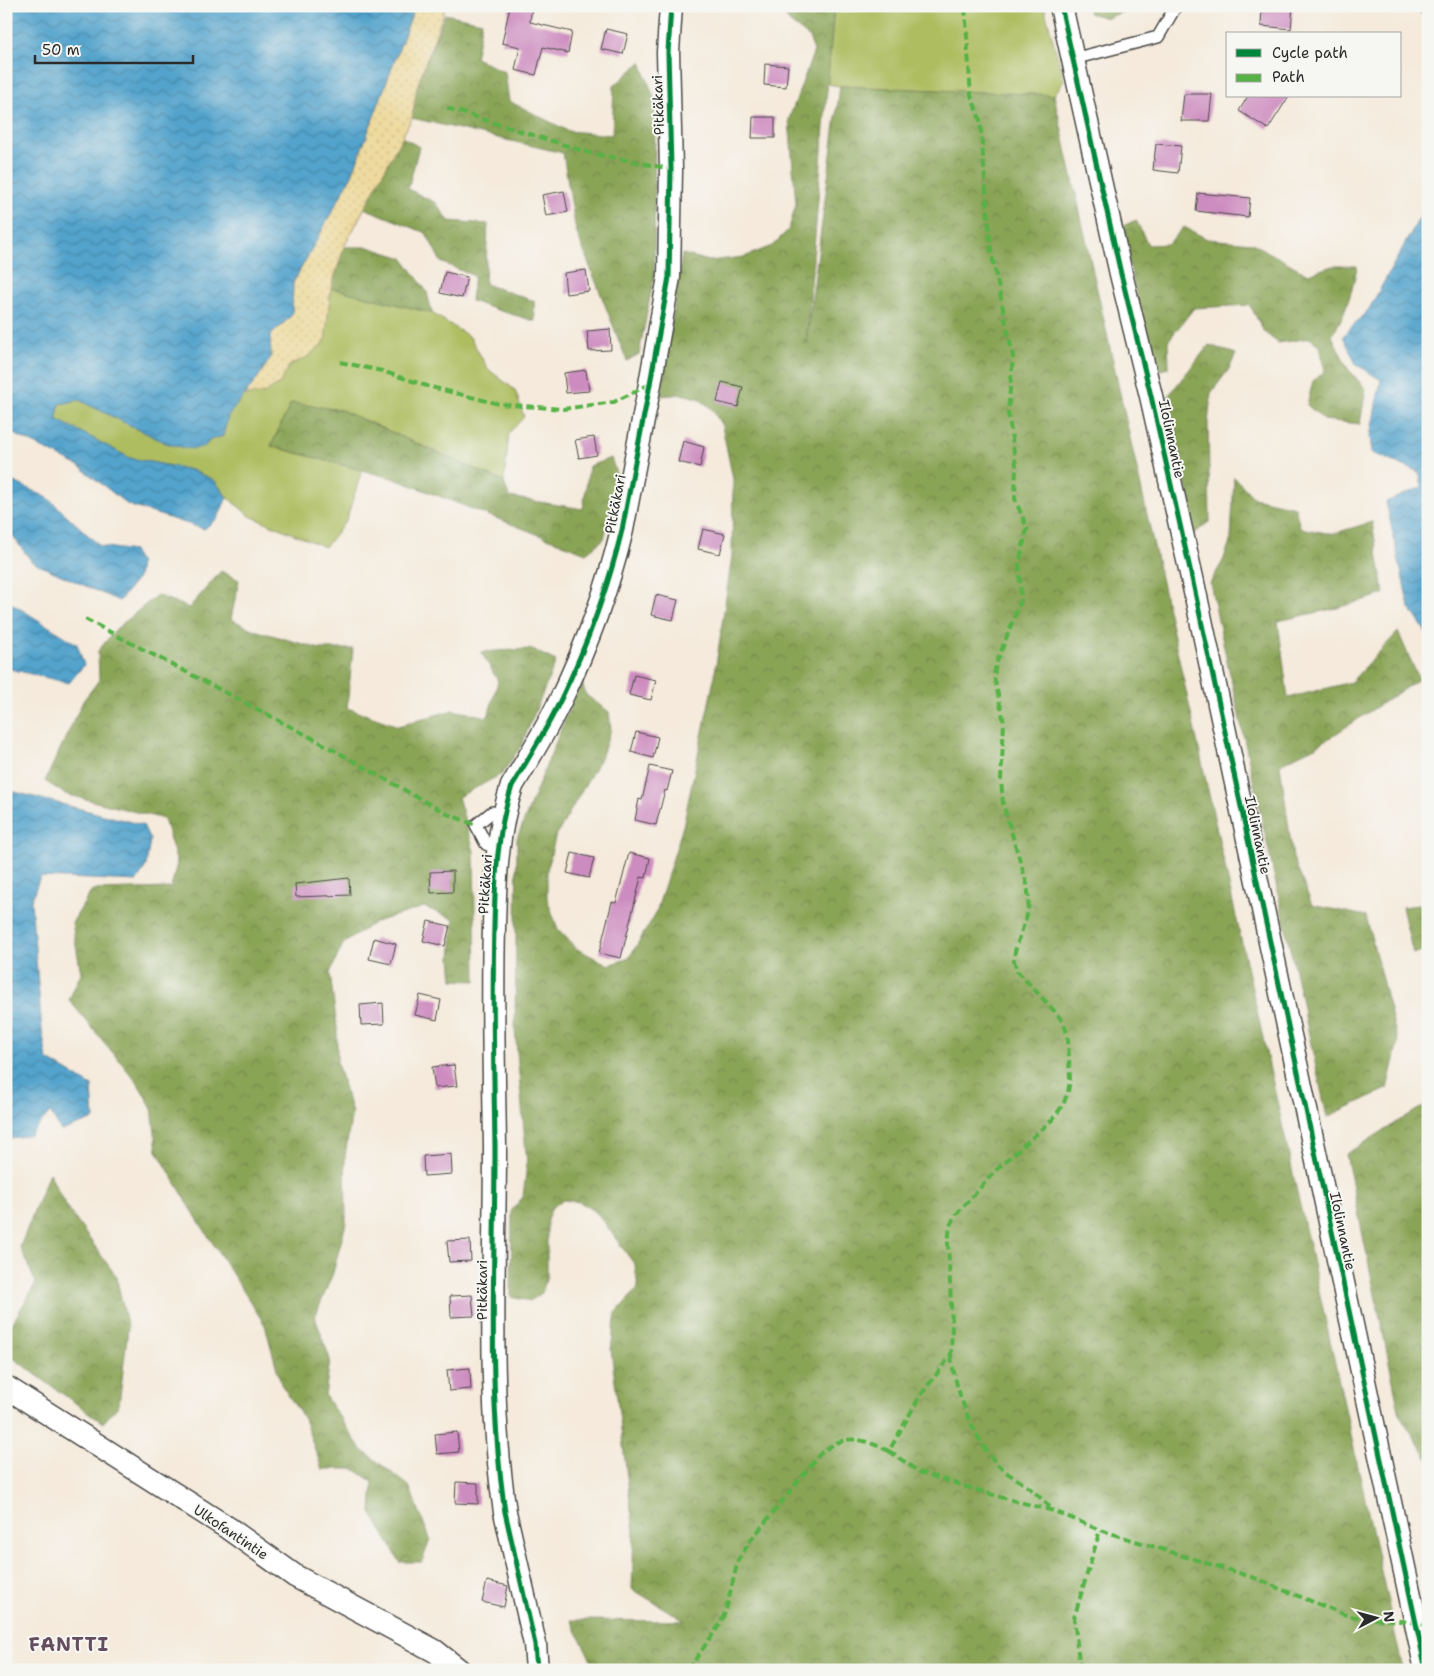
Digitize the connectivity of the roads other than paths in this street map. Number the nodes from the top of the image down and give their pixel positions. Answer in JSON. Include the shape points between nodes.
{"nodes":[{"id":1,"x":671,"y":6,"type":"edge"},
{"id":2,"x":1062,"y":6,"type":"edge"},
{"id":3,"x":1176,"y":6,"type":"edge"},
{"id":4,"x":1424,"y":6,"type":"edge"},
{"id":5,"x":1428,"y":11,"type":"edge"},
{"id":6,"x":1073,"y":59,"type":"junction"},
{"id":7,"x":6,"y":1386,"type":"edge"},
{"id":8,"x":459,"y":1670,"type":"edge"},
{"id":9,"x":537,"y":1670,"type":"edge"},
{"id":10,"x":1426,"y":1670,"type":"edge"}],
"edges":[{"from":1,"to":9,"type":"street","name":"Pitkäkari","via":[[668,52],[669,276],[622,530],[590,631],[561,700],[512,786],[499,849],[492,972],[494,1368],[502,1491],[535,1644]]},
{"from":2,"to":6,"type":"street","name":"Ilolinnantie"},
{"from":3,"to":6,"type":"lane","via":[[1158,37]]},
{"from":4,"to":5,"type":"lane"},
{"from":6,"to":10,"type":"street","name":"Ilolinnantie","via":[[1192,578]]},
{"from":7,"to":8,"type":"street","name":"Ulkofantintie","via":[[228,1528],[295,1576],[435,1651]]}]}
